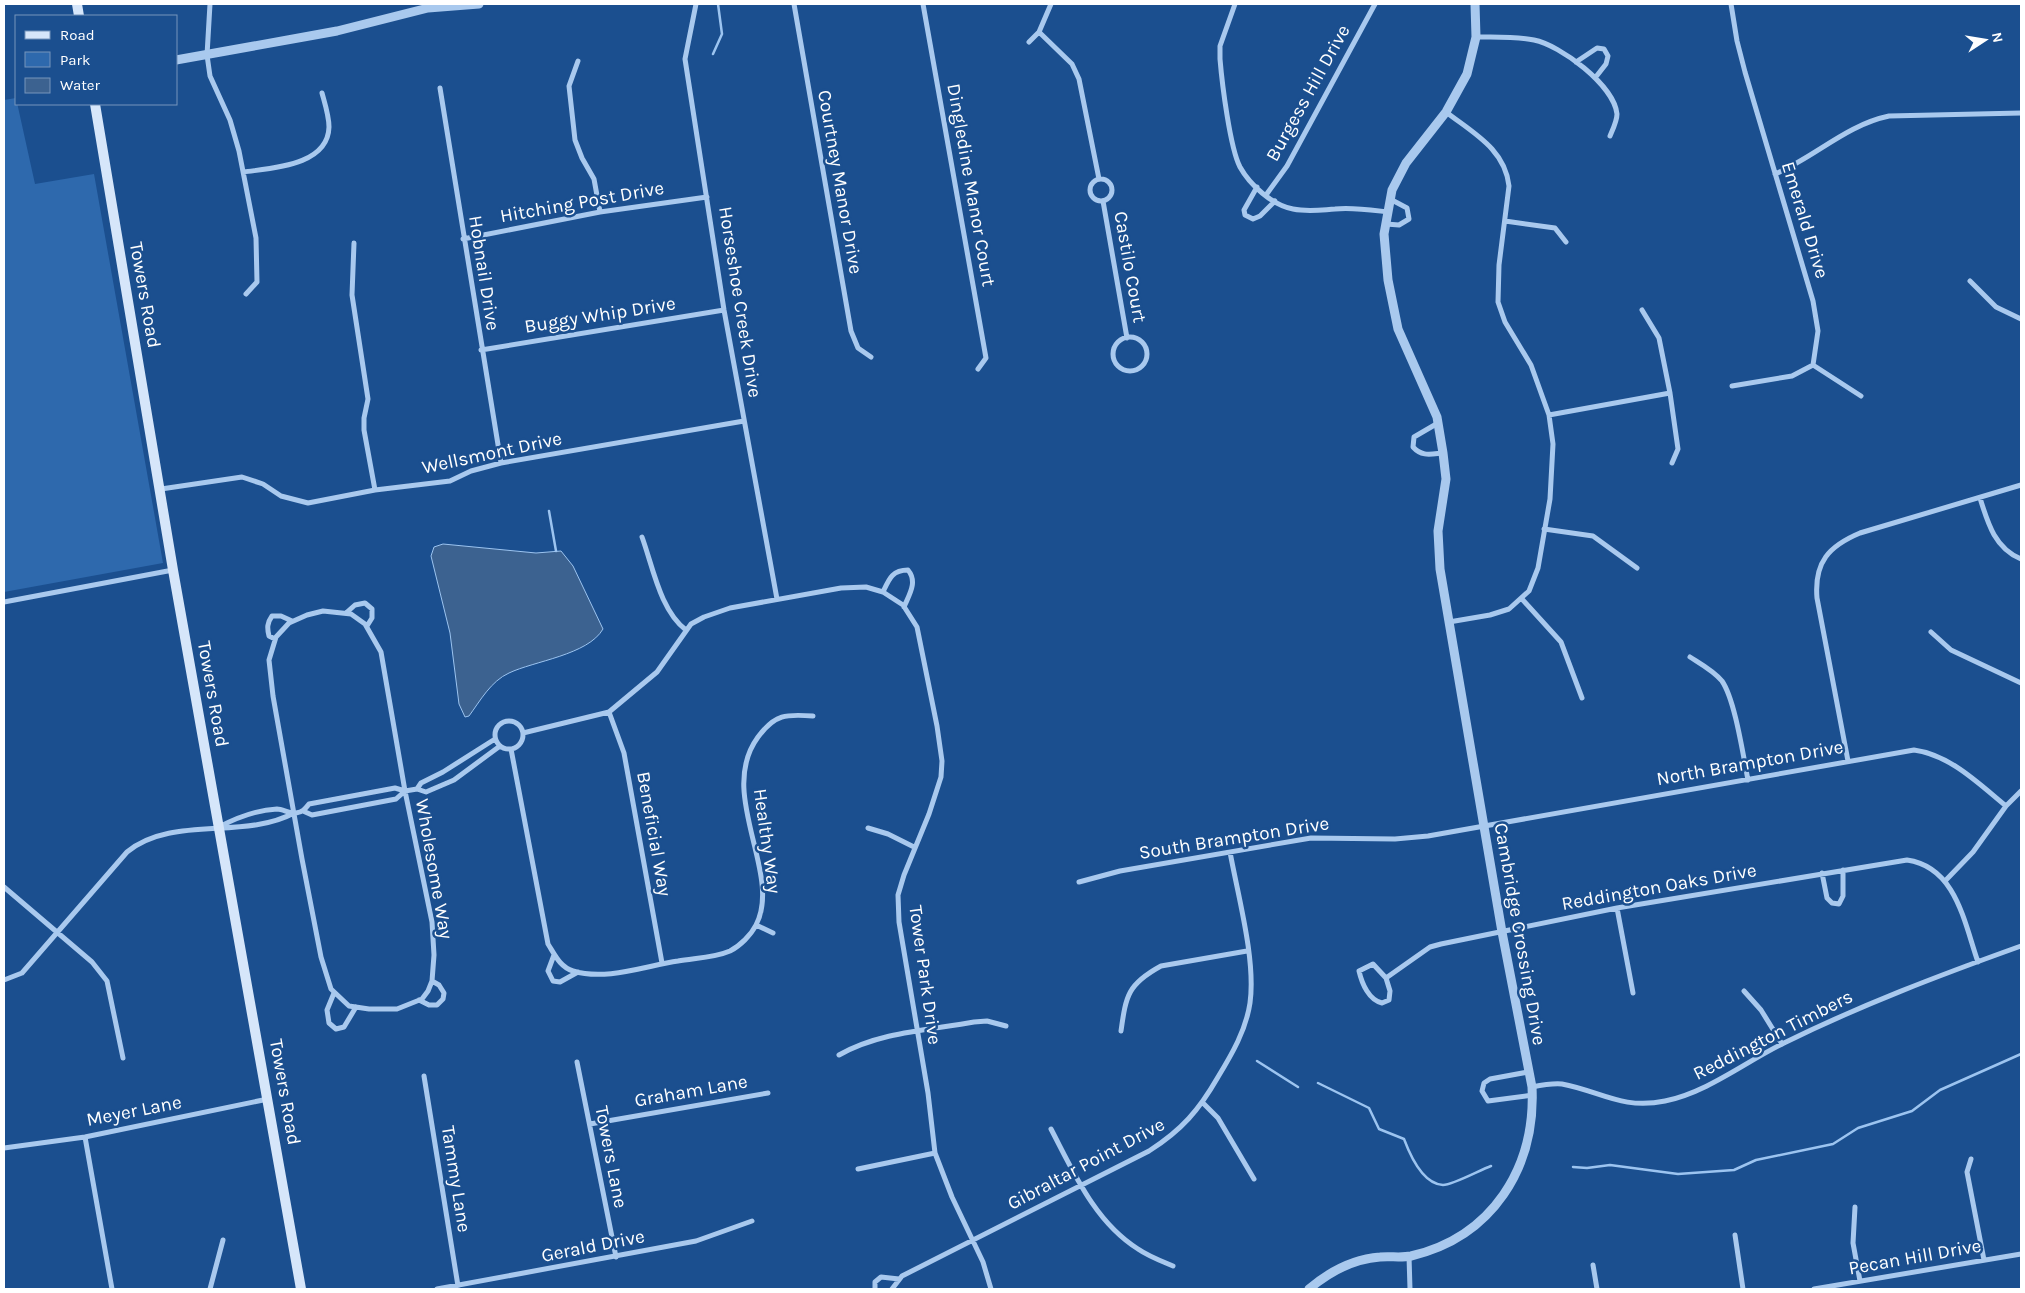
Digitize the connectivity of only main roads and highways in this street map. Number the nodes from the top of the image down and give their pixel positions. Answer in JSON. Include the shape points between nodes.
{"nodes":[{"id":1,"x":95,"y":105,"type":"edge"},
{"id":2,"x":301,"y":1289,"type":"edge"}],
"edges":[{"from":1,"to":2,"type":"main road","name":"Towers Road"}]}
